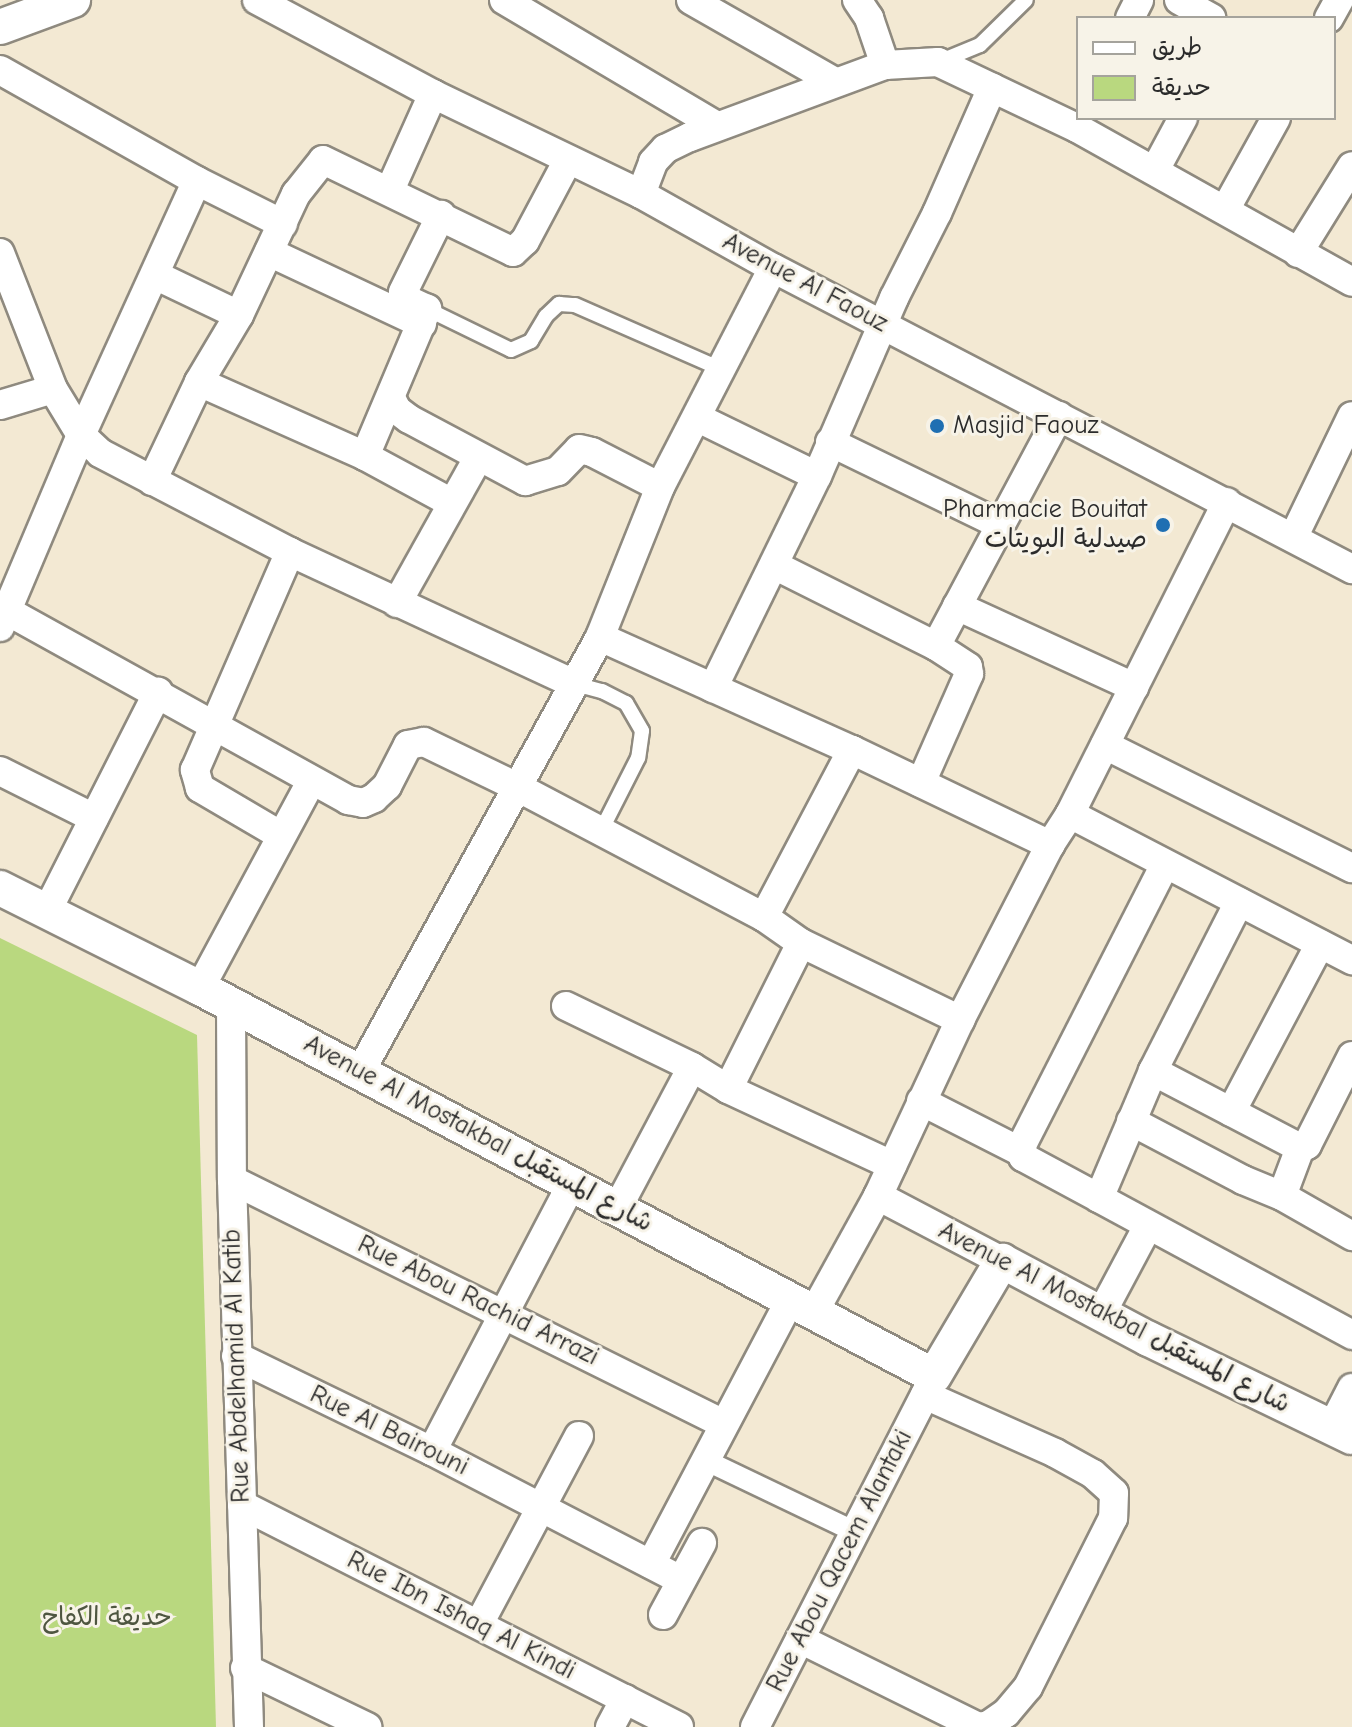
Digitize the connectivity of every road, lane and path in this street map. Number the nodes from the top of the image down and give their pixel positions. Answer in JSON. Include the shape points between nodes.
{"nodes":[{"id":1,"x":73,"y":0,"type":"edge"},
{"id":2,"x":257,"y":0,"type":"edge"},
{"id":3,"x":504,"y":0,"type":"edge"},
{"id":4,"x":691,"y":0,"type":"edge"},
{"id":5,"x":857,"y":0,"type":"edge"},
{"id":6,"x":1026,"y":0,"type":"edge"},
{"id":7,"x":1179,"y":0,"type":"edge"},
{"id":8,"x":1339,"y":0,"type":"edge"},
{"id":9,"x":1352,"y":6,"type":"edge"},
{"id":10,"x":1207,"y":16,"type":"edge"},
{"id":11,"x":0,"y":27,"type":"edge"},
{"id":12,"x":938,"y":62,"type":"junction"},
{"id":13,"x":885,"y":65,"type":"junction"},
{"id":14,"x":0,"y":70,"type":"edge"},
{"id":15,"x":835,"y":82,"type":"junction"},
{"id":16,"x":992,"y":88,"type":"junction"},
{"id":17,"x":433,"y":94,"type":"junction"},
{"id":18,"x":1182,"y":120,"type":"edge"},
{"id":19,"x":1275,"y":120,"type":"edge"},
{"id":20,"x":1079,"y":123,"type":"edge"},
{"id":21,"x":717,"y":126,"type":"junction"},
{"id":22,"x":568,"y":160,"type":"junction"},
{"id":23,"x":1352,"y":166,"type":"edge"},
{"id":24,"x":1155,"y":170,"type":"junction"},
{"id":25,"x":197,"y":181,"type":"junction"},
{"id":26,"x":390,"y":190,"type":"junction"},
{"id":27,"x":641,"y":194,"type":"junction"},
{"id":28,"x":1225,"y":210,"type":"junction"},
{"id":29,"x":441,"y":215,"type":"junction"},
{"id":30,"x":283,"y":224,"type":"junction"},
{"id":31,"x":269,"y":252,"type":"junction"},
{"id":32,"x":1298,"y":253,"type":"junction"},
{"id":33,"x":773,"y":268,"type":"junction"},
{"id":34,"x":3,"y":269,"type":"edge"},
{"id":35,"x":155,"y":275,"type":"junction"},
{"id":36,"x":1352,"y":282,"type":"edge"},
{"id":37,"x":239,"y":315,"type":"junction"},
{"id":38,"x":424,"y":317,"type":"junction"},
{"id":39,"x":883,"y":325,"type":"junction"},
{"id":40,"x":721,"y":369,"type":"junction"},
{"id":41,"x":199,"y":382,"type":"junction"},
{"id":42,"x":53,"y":389,"type":"junction"},
{"id":43,"x":391,"y":398,"type":"junction"},
{"id":44,"x":0,"y":405,"type":"edge"},
{"id":45,"x":1059,"y":416,"type":"junction"},
{"id":46,"x":1352,"y":416,"type":"edge"},
{"id":47,"x":698,"y":418,"type":"junction"},
{"id":48,"x":81,"y":435,"type":"junction"},
{"id":49,"x":830,"y":442,"type":"junction"},
{"id":50,"x":365,"y":456,"type":"junction"},
{"id":51,"x":478,"y":458,"type":"junction"},
{"id":52,"x":817,"y":476,"type":"junction"},
{"id":53,"x":152,"y":481,"type":"junction"},
{"id":54,"x":660,"y":487,"type":"junction"},
{"id":55,"x":1227,"y":502,"type":"junction"},
{"id":56,"x":452,"y":503,"type":"junction"},
{"id":57,"x":1001,"y":525,"type":"junction"},
{"id":58,"x":1294,"y":536,"type":"junction"},
{"id":59,"x":290,"y":552,"type":"junction"},
{"id":60,"x":774,"y":565,"type":"junction"},
{"id":61,"x":1352,"y":569,"type":"edge"},
{"id":62,"x":397,"y":603,"type":"junction"},
{"id":63,"x":957,"y":606,"type":"junction"},
{"id":64,"x":3,"y":618,"type":"edge"},
{"id":65,"x":600,"y":637,"type":"junction"},
{"id":66,"x":936,"y":646,"type":"junction"},
{"id":67,"x":575,"y":684,"type":"junction"},
{"id":68,"x":1134,"y":687,"type":"junction"},
{"id":69,"x":713,"y":688,"type":"junction"},
{"id":70,"x":158,"y":692,"type":"junction"},
{"id":71,"x":214,"y":726,"type":"junction"},
{"id":72,"x":1105,"y":745,"type":"junction"},
{"id":73,"x":852,"y":750,"type":"junction"},
{"id":74,"x":0,"y":771,"type":"edge"},
{"id":75,"x":311,"y":782,"type":"junction"},
{"id":76,"x":921,"y":783,"type":"junction"},
{"id":77,"x":519,"y":788,"type":"junction"},
{"id":78,"x":1070,"y":814,"type":"junction"},
{"id":79,"x":94,"y":818,"type":"junction"},
{"id":80,"x":601,"y":831,"type":"junction"},
{"id":81,"x":280,"y":835,"type":"junction"},
{"id":82,"x":1050,"y":845,"type":"junction"},
{"id":83,"x":1165,"y":864,"type":"junction"},
{"id":84,"x":1352,"y":868,"type":"edge"},
{"id":85,"x":0,"y":888,"type":"edge"},
{"id":86,"x":1239,"y":902,"type":"junction"},
{"id":87,"x":47,"y":911,"type":"junction"},
{"id":88,"x":764,"y":917,"type":"junction"},
{"id":89,"x":801,"y":943,"type":"junction"},
{"id":90,"x":1342,"y":950,"type":"edge"},
{"id":91,"x":200,"y":988,"type":"junction"},
{"id":92,"x":231,"y":1004,"type":"junction"},
{"id":93,"x":566,"y":1006,"type":"dead end"},
{"id":94,"x":960,"y":1020,"type":"junction"},
{"id":95,"x":1352,"y":1056,"type":"edge"},
{"id":96,"x":692,"y":1067,"type":"junction"},
{"id":97,"x":1153,"y":1071,"type":"junction"},
{"id":98,"x":360,"y":1072,"type":"junction"},
{"id":99,"x":728,"y":1089,"type":"junction"},
{"id":100,"x":921,"y":1101,"type":"junction"},
{"id":101,"x":1231,"y":1112,"type":"junction"},
{"id":102,"x":1131,"y":1121,"type":"junction"},
{"id":103,"x":1300,"y":1148,"type":"junction"},
{"id":104,"x":1021,"y":1152,"type":"junction"},
{"id":105,"x":892,"y":1165,"type":"junction"},
{"id":106,"x":232,"y":1180,"type":"junction"},
{"id":107,"x":572,"y":1183,"type":"junction"},
{"id":108,"x":878,"y":1196,"type":"junction"},
{"id":109,"x":1282,"y":1196,"type":"junction"},
{"id":110,"x":1099,"y":1198,"type":"junction"},
{"id":111,"x":618,"y":1207,"type":"junction"},
{"id":112,"x":1148,"y":1226,"type":"junction"},
{"id":113,"x":1350,"y":1230,"type":"edge"},
{"id":114,"x":1002,"y":1261,"type":"junction"},
{"id":115,"x":803,"y":1305,"type":"junction"},
{"id":116,"x":503,"y":1313,"type":"junction"},
{"id":117,"x":1101,"y":1314,"type":"junction"},
{"id":118,"x":1352,"y":1335,"type":"edge"},
{"id":119,"x":236,"y":1356,"type":"junction"},
{"id":120,"x":930,"y":1386,"type":"junction"},
{"id":121,"x":1352,"y":1388,"type":"edge"},
{"id":122,"x":724,"y":1424,"type":"junction"},
{"id":123,"x":1341,"y":1433,"type":"edge"},
{"id":124,"x":579,"y":1436,"type":"dead end"},
{"id":125,"x":432,"y":1451,"type":"junction"},
{"id":126,"x":705,"y":1460,"type":"junction"},
{"id":127,"x":242,"y":1505,"type":"junction"},
{"id":128,"x":541,"y":1507,"type":"junction"},
{"id":129,"x":855,"y":1532,"type":"junction"},
{"id":130,"x":702,"y":1543,"type":"dead end"},
{"id":131,"x":651,"y":1564,"type":"junction"},
{"id":132,"x":681,"y":1580,"type":"junction"},
{"id":133,"x":663,"y":1615,"type":"dead end"},
{"id":134,"x":479,"y":1624,"type":"junction"},
{"id":135,"x":800,"y":1639,"type":"junction"},
{"id":136,"x":245,"y":1668,"type":"junction"},
{"id":137,"x":625,"y":1699,"type":"junction"},
{"id":138,"x":249,"y":1727,"type":"edge"},
{"id":139,"x":367,"y":1727,"type":"edge"},
{"id":140,"x":610,"y":1727,"type":"edge"},
{"id":141,"x":679,"y":1727,"type":"edge"},
{"id":142,"x":755,"y":1727,"type":"edge"},
{"id":143,"x":979,"y":1727,"type":"edge"}],
"edges":[{"from":1,"to":11,"type":"street"},
{"from":2,"to":17,"type":"street","name":"Avenue Al Faouz"},
{"from":3,"to":21,"type":"street"},
{"from":4,"to":15,"type":"street"},
{"from":5,"to":13,"type":"street"},
{"from":6,"to":12,"type":"lane","via":[[980,45]]},
{"from":7,"to":10,"type":"street"},
{"from":8,"to":9,"type":"street"},
{"from":12,"to":13,"type":"street"},
{"from":12,"to":16,"type":"street"},
{"from":13,"to":15,"type":"street"},
{"from":14,"to":25,"type":"street"},
{"from":15,"to":21,"type":"street"},
{"from":16,"to":20,"type":"street"},
{"from":16,"to":39,"type":"street"},
{"from":17,"to":22,"type":"street","name":"Avenue Al Faouz"},
{"from":17,"to":26,"type":"street"},
{"from":18,"to":24,"type":"street"},
{"from":19,"to":28,"type":"street"},
{"from":20,"to":24,"type":"street"},
{"from":21,"to":27,"type":"street","via":[[665,149],[653,162]]},
{"from":22,"to":27,"type":"street","name":"Avenue Al Faouz"},
{"from":22,"to":29,"type":"street","via":[[525,241],[513,252]]},
{"from":23,"to":32,"type":"street"},
{"from":24,"to":28,"type":"street"},
{"from":25,"to":30,"type":"street"},
{"from":25,"to":35,"type":"street"},
{"from":26,"to":29,"type":"street"},
{"from":26,"to":30,"type":"street","via":[[323,160],[296,194]]},
{"from":27,"to":33,"type":"street","name":"Avenue Al Faouz"},
{"from":28,"to":32,"type":"street"},
{"from":29,"to":38,"type":"street","via":[[403,292]]},
{"from":30,"to":31,"type":"street"},
{"from":31,"to":37,"type":"street"},
{"from":31,"to":38,"type":"street"},
{"from":32,"to":36,"type":"street"},
{"from":33,"to":39,"type":"street","name":"Avenue Al Faouz"},
{"from":33,"to":40,"type":"street"},
{"from":34,"to":42,"type":"street"},
{"from":35,"to":37,"type":"street"},
{"from":35,"to":48,"type":"street"},
{"from":37,"to":41,"type":"street"},
{"from":38,"to":40,"type":"lane","via":[[511,350],[531,341],[559,304],[575,305]]},
{"from":38,"to":43,"type":"street"},
{"from":39,"to":45,"type":"street","name":"Avenue Al Faouz"},
{"from":39,"to":49,"type":"street"},
{"from":40,"to":47,"type":"street"},
{"from":41,"to":50,"type":"street"},
{"from":41,"to":53,"type":"street"},
{"from":42,"to":44,"type":"street"},
{"from":42,"to":48,"type":"street"},
{"from":43,"to":50,"type":"street"},
{"from":43,"to":51,"type":"street","via":[[409,419]]},
{"from":45,"to":55,"type":"street","name":"Avenue Al Faouz"},
{"from":45,"to":57,"type":"street"},
{"from":46,"to":58,"type":"street"},
{"from":47,"to":52,"type":"street"},
{"from":47,"to":54,"type":"street"},
{"from":48,"to":53,"type":"street","via":[[100,453]]},
{"from":48,"to":64,"type":"street"},
{"from":49,"to":52,"type":"street"},
{"from":49,"to":57,"type":"street"},
{"from":50,"to":56,"type":"street"},
{"from":51,"to":54,"type":"street","via":[[525,481],[552,475],[574,451],[585,450]]},
{"from":51,"to":56,"type":"street"},
{"from":52,"to":60,"type":"street"},
{"from":53,"to":59,"type":"street"},
{"from":54,"to":65,"type":"street"},
{"from":55,"to":58,"type":"street","name":"Avenue Al Faouz"},
{"from":55,"to":68,"type":"street"},
{"from":56,"to":62,"type":"street"},
{"from":57,"to":63,"type":"street"},
{"from":58,"to":61,"type":"street","name":"Avenue Al Faouz"},
{"from":59,"to":62,"type":"street"},
{"from":59,"to":71,"type":"street"},
{"from":60,"to":66,"type":"street"},
{"from":60,"to":69,"type":"street"},
{"from":62,"to":67,"type":"street"},
{"from":63,"to":66,"type":"street"},
{"from":63,"to":68,"type":"street"},
{"from":64,"to":70,"type":"street"},
{"from":65,"to":67,"type":"street"},
{"from":65,"to":69,"type":"street"},
{"from":66,"to":76,"type":"street","via":[[962,660],[969,674]]},
{"from":67,"to":77,"type":"street"},
{"from":67,"to":80,"type":"lane","via":[[626,703],[642,731],[638,758]]},
{"from":68,"to":72,"type":"street"},
{"from":69,"to":73,"type":"street"},
{"from":70,"to":71,"type":"street"},
{"from":70,"to":79,"type":"street"},
{"from":71,"to":75,"type":"street"},
{"from":71,"to":81,"type":"street","via":[[195,781]]},
{"from":72,"to":78,"type":"street"},
{"from":72,"to":84,"type":"street"},
{"from":73,"to":76,"type":"street"},
{"from":73,"to":88,"type":"street"},
{"from":74,"to":79,"type":"street"},
{"from":75,"to":77,"type":"street","via":[[363,803],[387,786],[408,745],[416,741]]},
{"from":75,"to":81,"type":"street"},
{"from":76,"to":82,"type":"street"},
{"from":77,"to":80,"type":"street"},
{"from":77,"to":98,"type":"street"},
{"from":78,"to":82,"type":"street"},
{"from":78,"to":83,"type":"street"},
{"from":79,"to":87,"type":"street"},
{"from":80,"to":88,"type":"street"},
{"from":81,"to":91,"type":"street"},
{"from":82,"to":94,"type":"street"},
{"from":83,"to":86,"type":"street"},
{"from":83,"to":104,"type":"street"},
{"from":85,"to":87,"type":"street","name":"Avenue Al Mostakbal شارع المستقبل"},
{"from":86,"to":90,"type":"street"},
{"from":86,"to":97,"type":"street"},
{"from":87,"to":91,"type":"street","name":"Avenue Al Mostakbal شارع المستقبل"},
{"from":88,"to":89,"type":"street"},
{"from":89,"to":94,"type":"street"},
{"from":89,"to":99,"type":"street"},
{"from":90,"to":101,"type":"street"},
{"from":91,"to":92,"type":"street","name":"Avenue Al Mostakbal شارع المستقبل"},
{"from":92,"to":98,"type":"street","name":"Avenue Al Mostakbal شارع المستقبل"},
{"from":92,"to":106,"type":"street","name":"Rue Abdelhamid Al Katib"},
{"from":93,"to":96,"type":"street"},
{"from":94,"to":100,"type":"street"},
{"from":95,"to":103,"type":"street","via":[[1307,1145]]},
{"from":96,"to":99,"type":"street"},
{"from":96,"to":111,"type":"street"},
{"from":97,"to":101,"type":"street"},
{"from":97,"to":102,"type":"street"},
{"from":98,"to":107,"type":"street","name":"Avenue Al Mostakbal شارع المستقبل"},
{"from":99,"to":105,"type":"street"},
{"from":100,"to":104,"type":"street"},
{"from":100,"to":105,"type":"street"},
{"from":101,"to":103,"type":"street"},
{"from":102,"to":109,"type":"street"},
{"from":102,"to":110,"type":"street"},
{"from":103,"to":109,"type":"street"},
{"from":104,"to":110,"type":"street"},
{"from":105,"to":108,"type":"street"},
{"from":106,"to":116,"type":"street","name":"Rue Abou Rachid Arrazi"},
{"from":106,"to":119,"type":"street","name":"Rue Abdelhamid Al Katib"},
{"from":107,"to":111,"type":"street","name":"Avenue Al Mostakbal شارع المستقبل"},
{"from":107,"to":116,"type":"street"},
{"from":108,"to":114,"type":"street","name":"Avenue Al Mostakbal شارع المستقبل"},
{"from":108,"to":115,"type":"street"},
{"from":109,"to":113,"type":"street"},
{"from":110,"to":112,"type":"street"},
{"from":111,"to":115,"type":"street","name":"Avenue Al Mostakbal شارع المستقبل"},
{"from":112,"to":117,"type":"street"},
{"from":112,"to":118,"type":"street"},
{"from":114,"to":117,"type":"street","name":"Avenue Al Mostakbal شارع المستقبل"},
{"from":114,"to":120,"type":"street","name":"Rue Abou Qacem Alantaki"},
{"from":115,"to":120,"type":"street","name":"Avenue Al Mostakbal شارع المستقبل"},
{"from":115,"to":122,"type":"street"},
{"from":116,"to":122,"type":"street","name":"Rue Abou Rachid Arrazi"},
{"from":116,"to":125,"type":"street"},
{"from":117,"to":123,"type":"street","name":"Avenue Al Mostakbal شارع المستقبل"},
{"from":119,"to":125,"type":"street","name":"Rue Al Bairouni"},
{"from":119,"to":127,"type":"street","name":"Rue Abdelhamid Al Katib"},
{"from":120,"to":129,"type":"street","name":"Rue Abou Qacem Alantaki"},
{"from":120,"to":143,"type":"street","via":[[1093,1474],[1114,1493],[1113,1518],[1028,1687],[1006,1713]]},
{"from":121,"to":123,"type":"street"},
{"from":122,"to":126,"type":"street"},
{"from":124,"to":128,"type":"street"},
{"from":125,"to":128,"type":"street","name":"Rue Al Bairouni"},
{"from":126,"to":129,"type":"street"},
{"from":126,"to":131,"type":"street"},
{"from":127,"to":134,"type":"street","name":"Rue Ibn Ishaq Al Kindi"},
{"from":127,"to":136,"type":"street","name":"Rue Abdelhamid Al Katib"},
{"from":128,"to":131,"type":"street","name":"Rue Al Bairouni"},
{"from":128,"to":134,"type":"street"},
{"from":129,"to":135,"type":"street","name":"Rue Abou Qacem Alantaki"},
{"from":130,"to":132,"type":"street"},
{"from":131,"to":132,"type":"street","name":"Rue Al Bairouni"},
{"from":132,"to":133,"type":"street"},
{"from":134,"to":137,"type":"street","name":"Rue Ibn Ishaq Al Kindi"},
{"from":135,"to":142,"type":"street","name":"Rue Abou Qacem Alantaki"},
{"from":135,"to":143,"type":"street"},
{"from":136,"to":138,"type":"street","name":"Rue Abdelhamid Al Katib"},
{"from":136,"to":139,"type":"street"},
{"from":137,"to":140,"type":"street"},
{"from":137,"to":141,"type":"street","name":"Rue Ibn Ishaq Al Kindi"}]}
